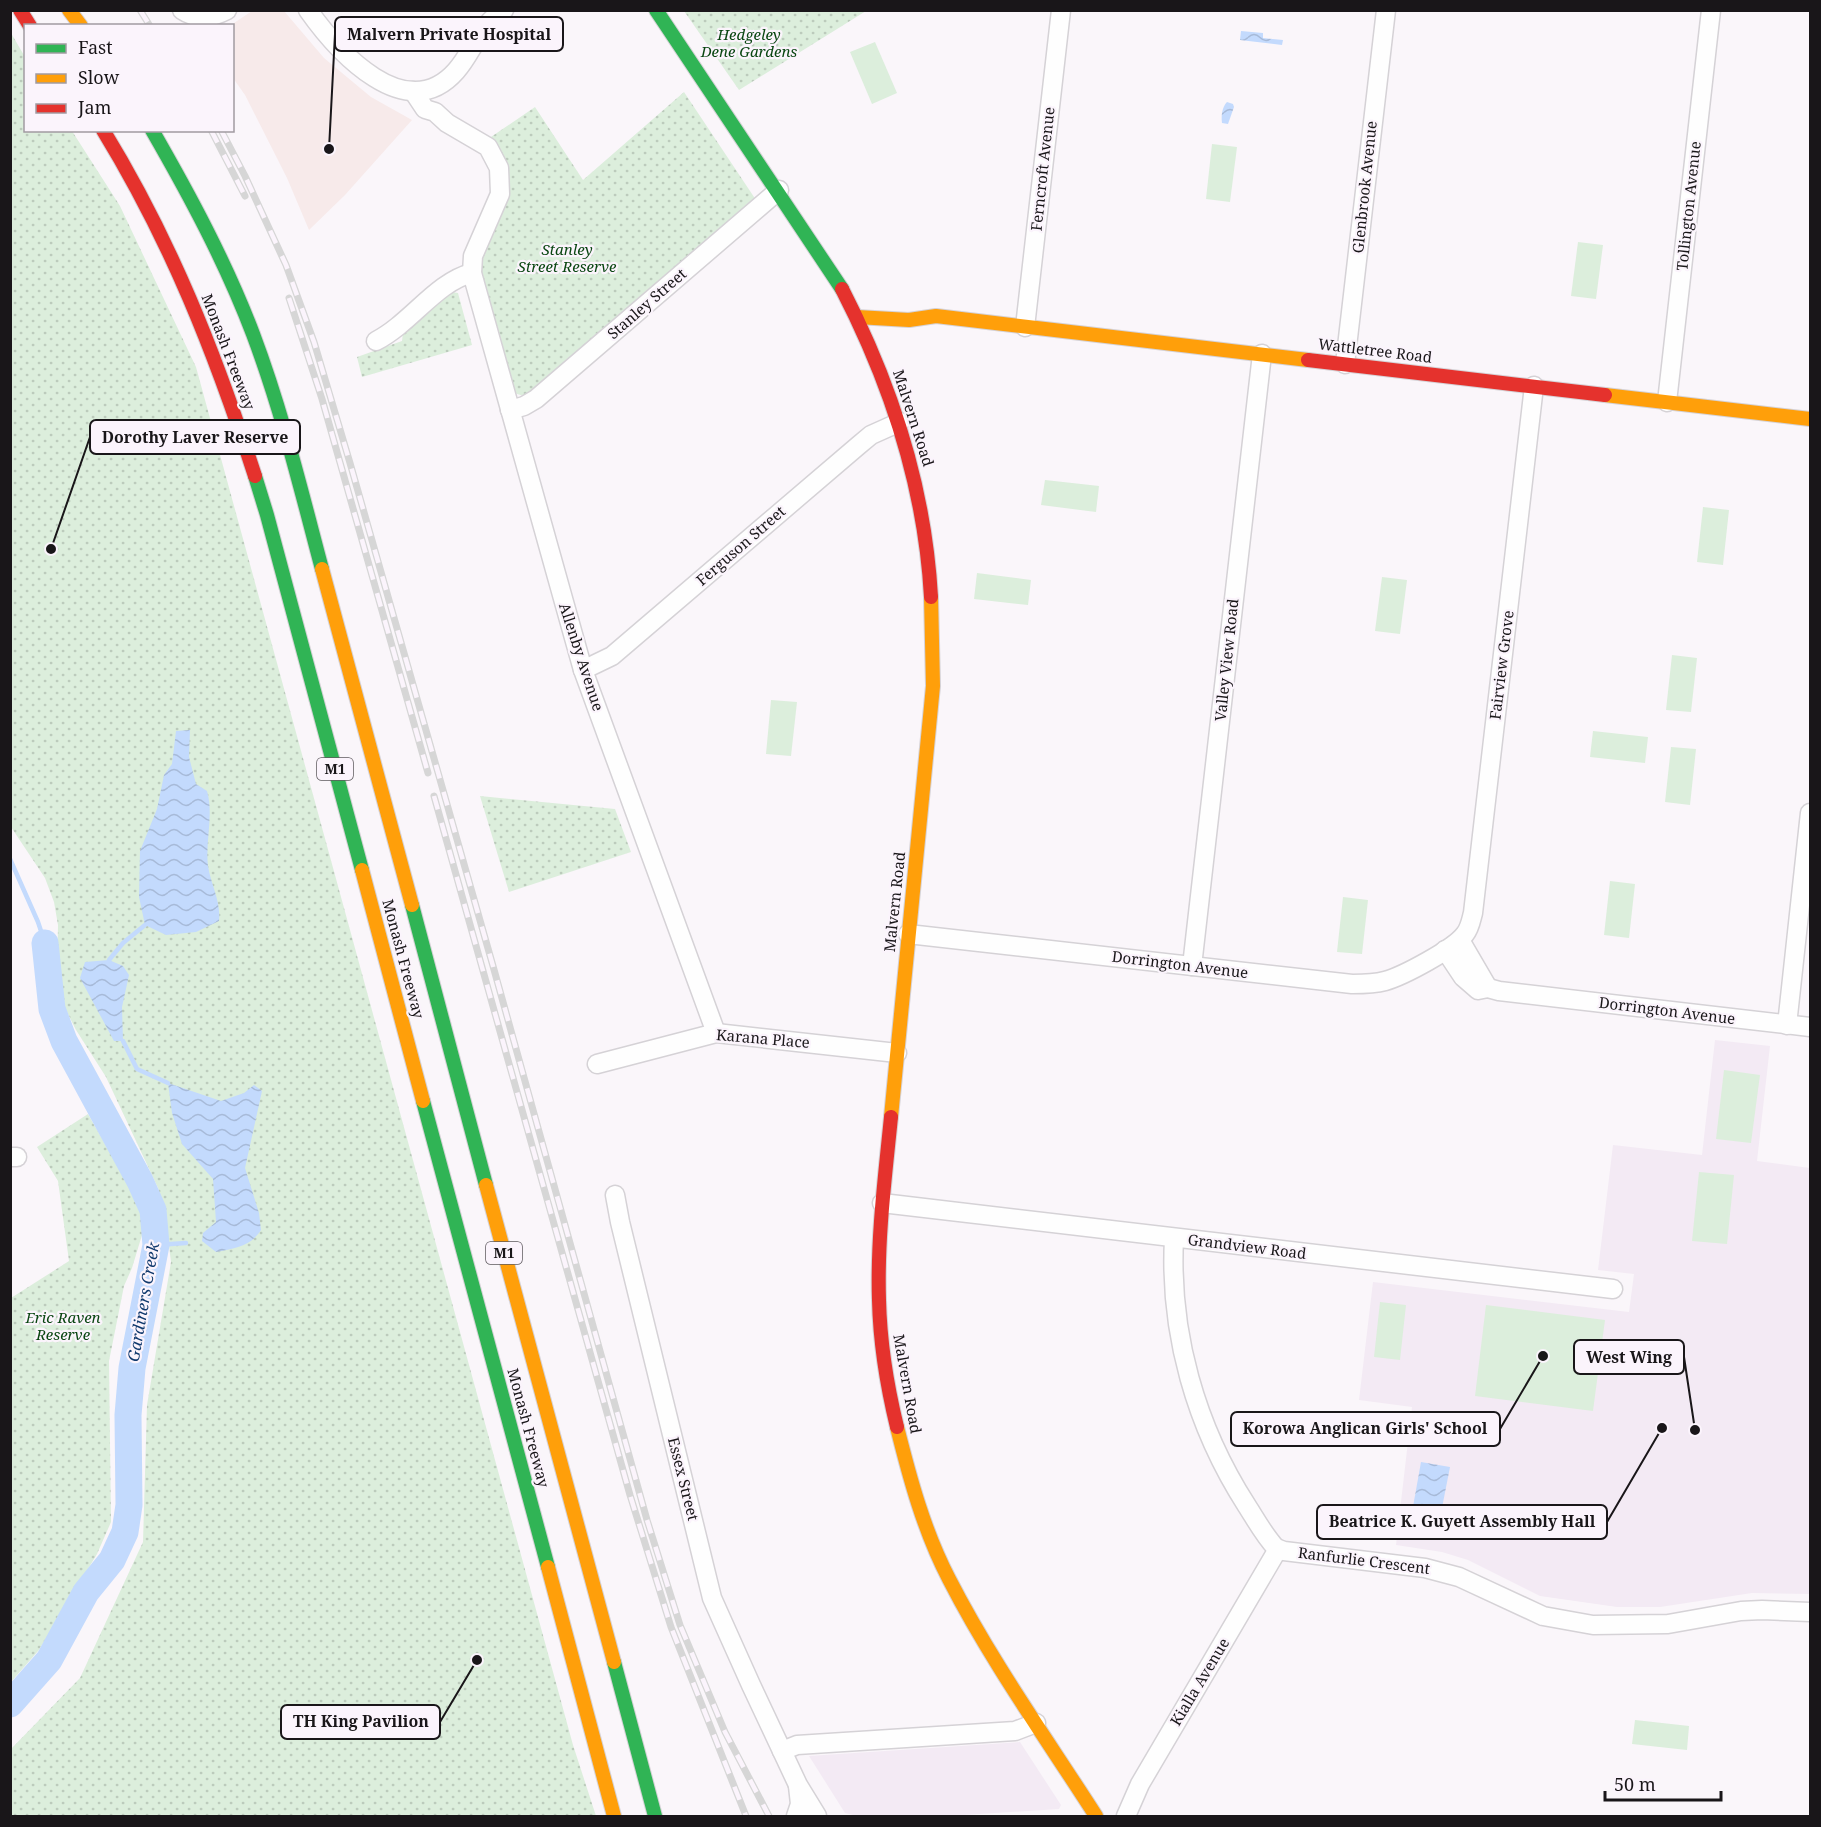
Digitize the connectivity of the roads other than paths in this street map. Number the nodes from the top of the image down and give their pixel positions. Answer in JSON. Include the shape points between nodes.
{"nodes":[{"id":1,"x":20,"y":10,"type":"edge"},
{"id":2,"x":69,"y":10,"type":"edge"},
{"id":3,"x":182,"y":10,"type":"edge"},
{"id":4,"x":227,"y":10,"type":"edge"},
{"id":5,"x":308,"y":10,"type":"edge"},
{"id":6,"x":504,"y":10,"type":"edge"},
{"id":7,"x":656,"y":10,"type":"edge"},
{"id":8,"x":1061,"y":10,"type":"edge"},
{"id":9,"x":1386,"y":10,"type":"edge"},
{"id":10,"x":1711,"y":10,"type":"edge"},
{"id":11,"x":29,"y":24,"type":"edge"},
{"id":12,"x":80,"y":24,"type":"edge"},
{"id":13,"x":439,"y":85,"type":"junction"},
{"id":14,"x":413,"y":91,"type":"junction"},
{"id":15,"x":435,"y":112,"type":"junction"},
{"id":16,"x":104,"y":132,"type":"edge"},
{"id":17,"x":153,"y":132,"type":"edge"},
{"id":18,"x":779,"y":190,"type":"junction"},
{"id":19,"x":472,"y":273,"type":"junction"},
{"id":20,"x":911,"y":304,"type":"dead end"},
{"id":21,"x":857,"y":316,"type":"junction"},
{"id":22,"x":936,"y":316,"type":"junction"},
{"id":23,"x":1025,"y":327,"type":"junction"},
{"id":24,"x":376,"y":341,"type":"dead end"},
{"id":25,"x":1262,"y":354,"type":"junction"},
{"id":26,"x":1345,"y":364,"type":"junction"},
{"id":27,"x":1534,"y":386,"type":"junction"},
{"id":28,"x":1667,"y":402,"type":"junction"},
{"id":29,"x":510,"y":410,"type":"junction"},
{"id":30,"x":1810,"y":419,"type":"edge"},
{"id":31,"x":900,"y":422,"type":"junction"},
{"id":32,"x":583,"y":670,"type":"junction"},
{"id":33,"x":1810,"y":813,"type":"edge"},
{"id":34,"x":908,"y":934,"type":"junction"},
{"id":35,"x":1453,"y":945,"type":"junction"},
{"id":36,"x":1192,"y":966,"type":"junction"},
{"id":37,"x":1787,"y":1024,"type":"junction"},
{"id":38,"x":1810,"y":1027,"type":"edge"},
{"id":39,"x":716,"y":1033,"type":"junction"},
{"id":40,"x":897,"y":1053,"type":"junction"},
{"id":41,"x":597,"y":1064,"type":"dead end"},
{"id":42,"x":615,"y":1195,"type":"dead end"},
{"id":43,"x":882,"y":1203,"type":"junction"},
{"id":44,"x":1174,"y":1239,"type":"junction"},
{"id":45,"x":1613,"y":1289,"type":"dead end"},
{"id":46,"x":1278,"y":1550,"type":"junction"},
{"id":47,"x":1810,"y":1612,"type":"edge"},
{"id":48,"x":1036,"y":1723,"type":"junction"},
{"id":49,"x":782,"y":1751,"type":"junction"},
{"id":50,"x":798,"y":1785,"type":"junction"},
{"id":51,"x":614,"y":1816,"type":"edge"},
{"id":52,"x":655,"y":1816,"type":"edge"},
{"id":53,"x":796,"y":1816,"type":"edge"},
{"id":54,"x":817,"y":1816,"type":"edge"},
{"id":55,"x":1096,"y":1816,"type":"edge"},
{"id":56,"x":1126,"y":1816,"type":"edge"}],
"edges":[{"from":1,"to":11,"type":"main road"},
{"from":2,"to":12,"type":"main road"},
{"from":3,"to":4,"type":"street","via":[[190,16],[206,18]]},
{"from":5,"to":14,"type":"street","via":[[327,36],[355,63],[389,86]]},
{"from":6,"to":13,"type":"street","via":[[490,20],[460,67]]},
{"from":7,"to":18,"type":"main road","name":"Malvern Road"},
{"from":8,"to":23,"type":"street","name":"Ferncroft Avenue"},
{"from":9,"to":26,"type":"street","name":"Glenbrook Avenue"},
{"from":10,"to":28,"type":"street","name":"Tollington Avenue"},
{"from":13,"to":14,"type":"street"},
{"from":13,"to":15,"type":"street"},
{"from":14,"to":15,"type":"street","name":"Allenby Avenue","via":[[426,109]]},
{"from":15,"to":19,"type":"street","name":"Allenby Avenue","via":[[488,147],[499,168],[500,194],[473,256]]},
{"from":16,"to":51,"type":"main road","name":"Monash Freeway","number":"M1","via":[[152,217],[192,301],[219,368],[267,515]]},
{"from":17,"to":52,"type":"main road","name":"Monash Freeway","number":"M1","via":[[189,195],[242,305],[282,420]]},
{"from":18,"to":21,"type":"main road","name":"Malvern Road","via":[[853,298]]},
{"from":18,"to":29,"type":"street","name":"Stanley Street","via":[[536,399]]},
{"from":19,"to":24,"type":"street","via":[[450,282],[399,327]]},
{"from":19,"to":29,"type":"street","name":"Allenby Avenue"},
{"from":20,"to":22,"type":"main road","name":"Wattletree Road"},
{"from":21,"to":22,"type":"main road","name":"Wattletree Road","via":[[909,320]]},
{"from":21,"to":31,"type":"main road","name":"Malvern Road"},
{"from":22,"to":23,"type":"main road","name":"Wattletree Road"},
{"from":23,"to":25,"type":"main road","name":"Wattletree Road"},
{"from":25,"to":26,"type":"main road","name":"Wattletree Road"},
{"from":25,"to":36,"type":"street","name":"Valley View Road"},
{"from":26,"to":27,"type":"main road","name":"Wattletree Road"},
{"from":27,"to":28,"type":"main road","name":"Wattletree Road"},
{"from":27,"to":35,"type":"street","name":"Fairview Grove","via":[[1473,913],[1466,933]]},
{"from":28,"to":30,"type":"main road","name":"Wattletree Road"},
{"from":29,"to":32,"type":"street","name":"Allenby Avenue"},
{"from":31,"to":32,"type":"street","name":"Ferguson Street","via":[[865,440],[612,656]]},
{"from":31,"to":34,"type":"main road","name":"Malvern Road","via":[[926,530],[934,633],[932,696]]},
{"from":32,"to":39,"type":"street","name":"Allenby Avenue"},
{"from":33,"to":37,"type":"street"},
{"from":34,"to":36,"type":"street","name":"Dorrington Avenue"},
{"from":34,"to":40,"type":"main road","name":"Malvern Road"},
{"from":35,"to":36,"type":"street","name":"Dorrington Avenue","via":[[1393,978],[1369,984]]},
{"from":35,"to":37,"type":"street","name":"Dorrington Avenue","via":[[1488,988],[1499,991]]},
{"from":37,"to":38,"type":"street","name":"Dorrington Avenue"},
{"from":39,"to":40,"type":"street","name":"Karana Place"},
{"from":39,"to":41,"type":"street","name":"Karana Place"},
{"from":40,"to":43,"type":"main road","name":"Malvern Road"},
{"from":42,"to":49,"type":"street","name":"Essex Street","via":[[712,1598]]},
{"from":43,"to":44,"type":"street","name":"Grandview Road"},
{"from":43,"to":48,"type":"main road","name":"Malvern Road","via":[[881,1334],[892,1407],[909,1477],[953,1585]]},
{"from":44,"to":45,"type":"street","name":"Grandview Road"},
{"from":44,"to":46,"type":"street","name":"Ranfurlie Crescent","via":[[1177,1318],[1199,1409],[1235,1487]]},
{"from":46,"to":47,"type":"street","name":"Ranfurlie Crescent","via":[[1442,1571],[1543,1616],[1593,1624],[1668,1624],[1741,1611]]},
{"from":46,"to":56,"type":"street","name":"Kialla Avenue","via":[[1140,1784]]},
{"from":48,"to":49,"type":"street","via":[[1015,1731],[797,1745]]},
{"from":48,"to":55,"type":"main road","name":"Malvern Road"},
{"from":49,"to":50,"type":"street","name":"Essex Street"},
{"from":50,"to":53,"type":"street","name":"Essex Street","via":[[800,1804]]},
{"from":50,"to":54,"type":"street","name":"Essex Street"}]}
